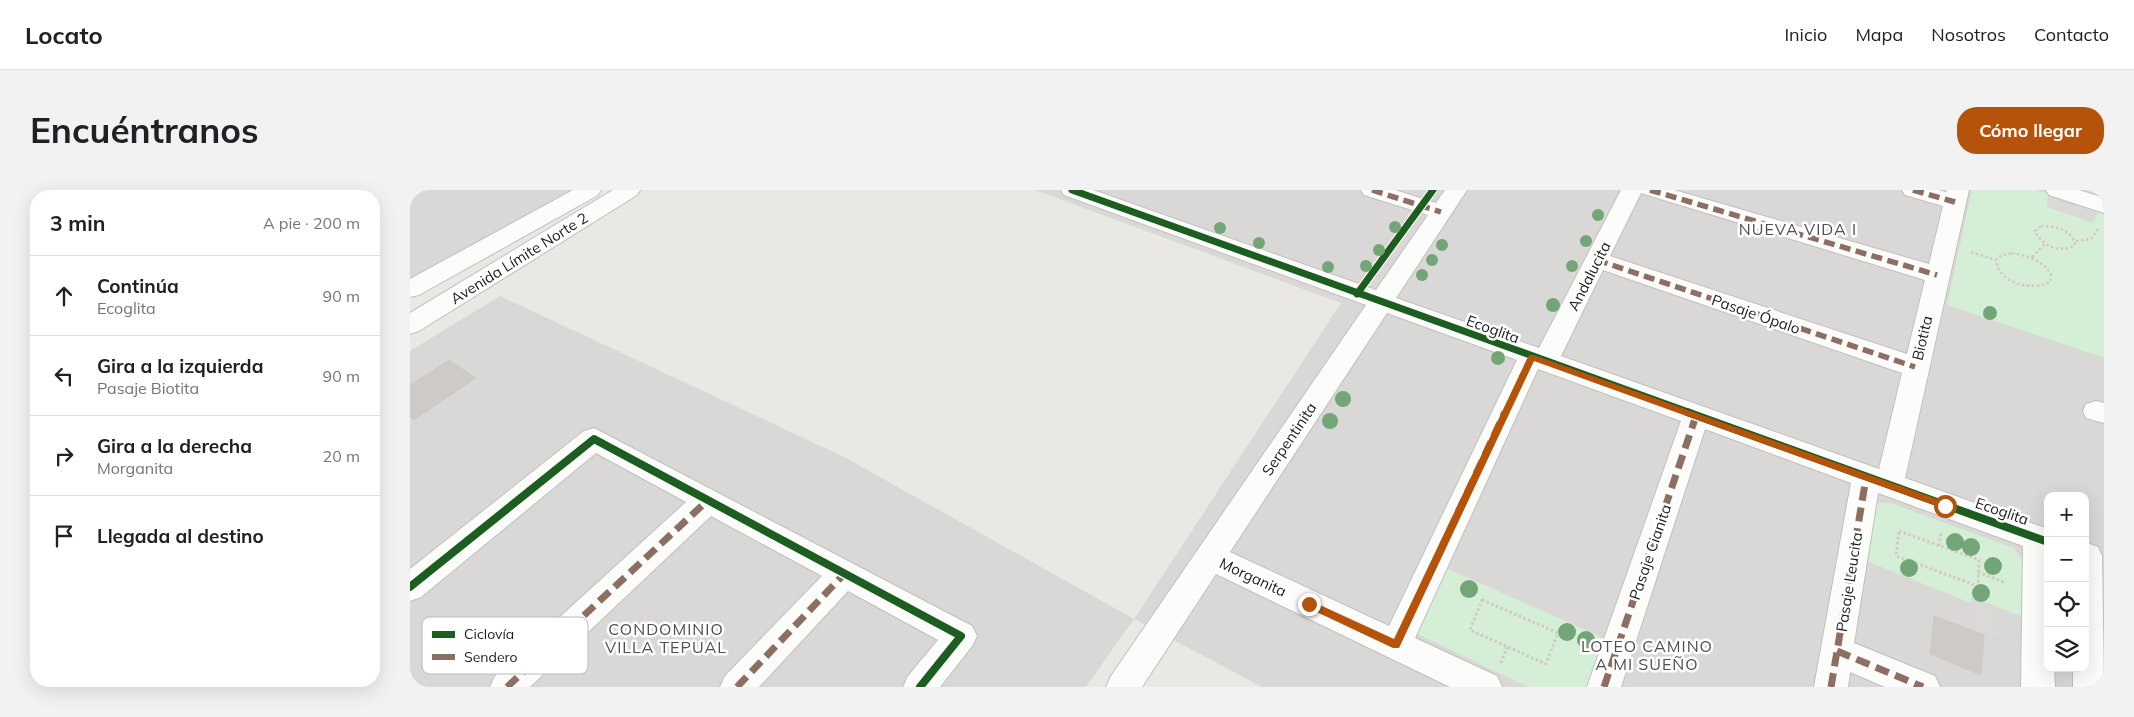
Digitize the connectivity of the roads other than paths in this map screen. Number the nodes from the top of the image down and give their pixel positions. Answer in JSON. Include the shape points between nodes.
{"nodes":[{"id":1,"x":590,"y":190,"type":"edge"},
{"id":2,"x":629,"y":190,"type":"edge"},
{"id":3,"x":1072,"y":190,"type":"edge"},
{"id":4,"x":1372,"y":190,"type":"edge"},
{"id":5,"x":1456,"y":190,"type":"edge"},
{"id":6,"x":1632,"y":190,"type":"edge"},
{"id":7,"x":1650,"y":190,"type":"edge"},
{"id":8,"x":1913,"y":190,"type":"edge"},
{"id":9,"x":2057,"y":190,"type":"edge"},
{"id":10,"x":1957,"y":196,"type":"edge"},
{"id":11,"x":1441,"y":212,"type":"junction"},
{"id":12,"x":2103,"y":214,"type":"edge"},
{"id":13,"x":1597,"y":260,"type":"junction"},
{"id":14,"x":1937,"y":275,"type":"junction"},
{"id":15,"x":410,"y":289,"type":"edge"},
{"id":16,"x":1380,"y":302,"type":"junction"},
{"id":17,"x":410,"y":325,"type":"edge"},
{"id":18,"x":1538,"y":360,"type":"junction"},
{"id":19,"x":1915,"y":367,"type":"junction"},
{"id":20,"x":1696,"y":416,"type":"junction"},
{"id":21,"x":1878,"y":482,"type":"junction"},
{"id":22,"x":708,"y":500,"type":"junction"},
{"id":23,"x":2043,"y":540,"type":"edge"},
{"id":24,"x":1210,"y":557,"type":"junction"},
{"id":25,"x":2092,"y":557,"type":"edge"},
{"id":26,"x":845,"y":573,"type":"junction"},
{"id":27,"x":410,"y":587,"type":"edge"},
{"id":28,"x":582,"y":617,"type":"edge"},
{"id":29,"x":1396,"y":645,"type":"junction"},
{"id":30,"x":1837,"y":651,"type":"junction"},
{"id":31,"x":521,"y":674,"type":"edge"},
{"id":32,"x":507,"y":687,"type":"edge"},
{"id":33,"x":737,"y":687,"type":"edge"},
{"id":34,"x":920,"y":687,"type":"edge"},
{"id":35,"x":1122,"y":687,"type":"edge"},
{"id":36,"x":1484,"y":687,"type":"edge"},
{"id":37,"x":1604,"y":687,"type":"edge"},
{"id":38,"x":1831,"y":687,"type":"edge"},
{"id":39,"x":1922,"y":687,"type":"edge"},
{"id":40,"x":2038,"y":687,"type":"edge"},
{"id":41,"x":2090,"y":687,"type":"edge"}],
"edges":[{"from":1,"to":15,"type":"street"},
{"from":2,"to":17,"type":"street","name":"Avenida Límite Norte 2"},
{"from":3,"to":16,"type":"street","name":"Ecoglita"},
{"from":4,"to":11,"type":"street"},
{"from":5,"to":11,"type":"street","name":"Serpentinita"},
{"from":6,"to":13,"type":"street","name":"Andalucita"},
{"from":7,"to":14,"type":"street"},
{"from":8,"to":10,"type":"street"},
{"from":9,"to":12,"type":"street"},
{"from":10,"to":14,"type":"street","name":"Biotita"},
{"from":11,"to":16,"type":"street","name":"Serpentinita"},
{"from":13,"to":18,"type":"street","name":"Andalucita"},
{"from":13,"to":19,"type":"street","name":"Pasaje Ópalo"},
{"from":14,"to":19,"type":"street","name":"Biotita"},
{"from":16,"to":18,"type":"street","name":"Ecoglita"},
{"from":16,"to":24,"type":"street","name":"Serpentinita"},
{"from":18,"to":20,"type":"street","name":"Ecoglita"},
{"from":18,"to":29,"type":"street","name":"Andalucita"},
{"from":19,"to":21,"type":"street","name":"Biotita"},
{"from":20,"to":21,"type":"street","name":"Ecoglita"},
{"from":20,"to":37,"type":"street","name":"Pasaje Cianita"},
{"from":21,"to":23,"type":"street","name":"Ecoglita"},
{"from":21,"to":30,"type":"street","name":"Pasaje Leucita"},
{"from":22,"to":26,"type":"street"},
{"from":22,"to":27,"type":"street","via":[[594,439]]},
{"from":22,"to":28,"type":"street"},
{"from":23,"to":40,"type":"street"},
{"from":24,"to":29,"type":"street","name":"Morganita"},
{"from":24,"to":35,"type":"street","name":"Serpentinita"},
{"from":25,"to":41,"type":"street"},
{"from":26,"to":33,"type":"street"},
{"from":26,"to":34,"type":"street","via":[[961,636]]},
{"from":29,"to":36,"type":"street","name":"Morganita"},
{"from":30,"to":38,"type":"street","name":"Pasaje Leucita"},
{"from":30,"to":39,"type":"street"},
{"from":31,"to":32,"type":"street"}]}
